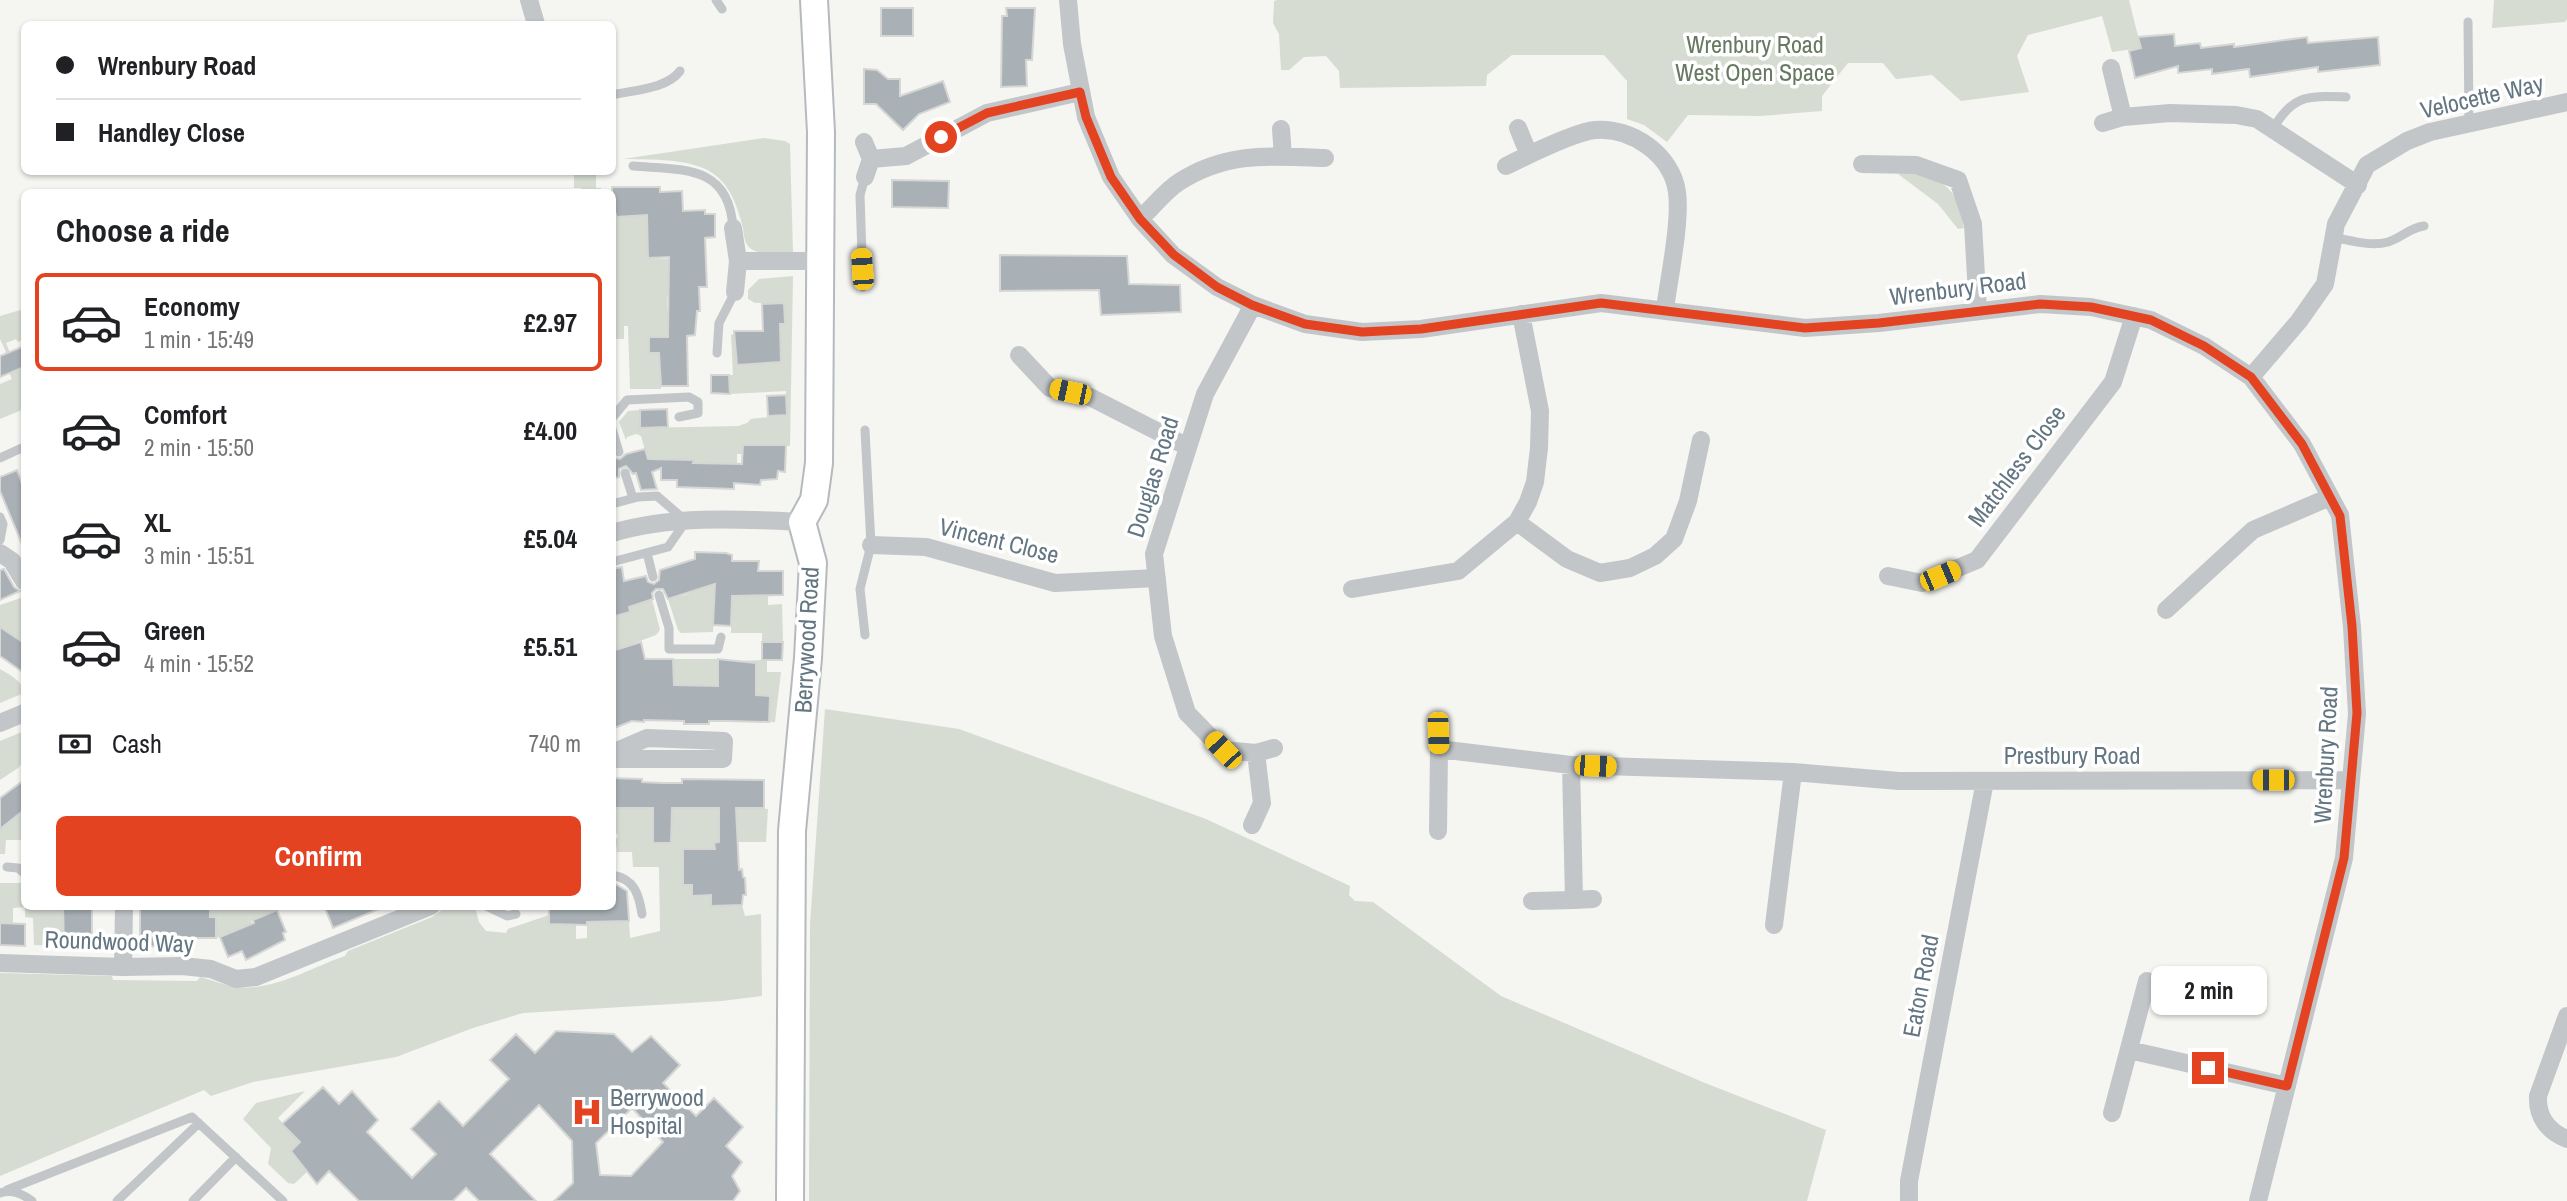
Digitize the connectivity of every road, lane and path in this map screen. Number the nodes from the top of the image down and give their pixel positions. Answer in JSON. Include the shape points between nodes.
{"nodes":[{"id":1,"x":529,"y":0,"type":"edge"},
{"id":2,"x":814,"y":0,"type":"edge"},
{"id":3,"x":1068,"y":0,"type":"edge"},
{"id":4,"x":535,"y":21,"type":"edge"},
{"id":5,"x":2468,"y":22,"type":"dead end"},
{"id":6,"x":2111,"y":68,"type":"dead end"},
{"id":7,"x":680,"y":71,"type":"dead end"},
{"id":8,"x":1080,"y":92,"type":"junction"},
{"id":9,"x":616,"y":94,"type":"edge"},
{"id":10,"x":2346,"y":97,"type":"dead end"},
{"id":11,"x":2567,"y":102,"type":"edge"},
{"id":12,"x":2123,"y":117,"type":"junction"},
{"id":13,"x":2103,"y":123,"type":"dead end"},
{"id":14,"x":2469,"y":124,"type":"junction"},
{"id":15,"x":1518,"y":128,"type":"dead end"},
{"id":16,"x":1281,"y":129,"type":"dead end"},
{"id":17,"x":2273,"y":129,"type":"junction"},
{"id":18,"x":864,"y":142,"type":"dead end"},
{"id":19,"x":1529,"y":155,"type":"junction"},
{"id":20,"x":1283,"y":157,"type":"junction"},
{"id":21,"x":1325,"y":158,"type":"dead end"},
{"id":22,"x":871,"y":159,"type":"junction"},
{"id":23,"x":1862,"y":164,"type":"dead end"},
{"id":24,"x":633,"y":166,"type":"dead end"},
{"id":25,"x":1506,"y":166,"type":"dead end"},
{"id":26,"x":865,"y":177,"type":"joint"},
{"id":27,"x":2358,"y":185,"type":"junction"},
{"id":28,"x":1140,"y":219,"type":"junction"},
{"id":29,"x":2424,"y":226,"type":"dead end"},
{"id":30,"x":733,"y":228,"type":"joint"},
{"id":31,"x":2332,"y":237,"type":"junction"},
{"id":32,"x":738,"y":261,"type":"junction"},
{"id":33,"x":822,"y":261,"type":"junction"},
{"id":34,"x":863,"y":287,"type":"dead end"},
{"id":35,"x":735,"y":292,"type":"joint"},
{"id":36,"x":1252,"y":305,"type":"junction"},
{"id":37,"x":1665,"y":309,"type":"junction"},
{"id":38,"x":1978,"y":311,"type":"junction"},
{"id":39,"x":1521,"y":314,"type":"junction"},
{"id":40,"x":2134,"y":316,"type":"junction"},
{"id":41,"x":717,"y":353,"type":"dead end"},
{"id":42,"x":1019,"y":355,"type":"dead end"},
{"id":43,"x":2251,"y":377,"type":"junction"},
{"id":44,"x":616,"y":413,"type":"edge"},
{"id":45,"x":679,"y":417,"type":"dead end"},
{"id":46,"x":865,"y":430,"type":"dead end"},
{"id":47,"x":616,"y":440,"type":"edge"},
{"id":48,"x":1701,"y":440,"type":"dead end"},
{"id":49,"x":1188,"y":447,"type":"junction"},
{"id":50,"x":21,"y":448,"type":"edge"},
{"id":51,"x":620,"y":452,"type":"dead end"},
{"id":52,"x":0,"y":458,"type":"edge"},
{"id":53,"x":625,"y":473,"type":"dead end"},
{"id":54,"x":2330,"y":497,"type":"junction"},
{"id":55,"x":633,"y":498,"type":"junction"},
{"id":56,"x":616,"y":503,"type":"edge"},
{"id":57,"x":0,"y":517,"type":"edge"},
{"id":58,"x":686,"y":521,"type":"junction"},
{"id":59,"x":1517,"y":522,"type":"junction"},
{"id":60,"x":802,"y":523,"type":"junction"},
{"id":61,"x":616,"y":532,"type":"edge"},
{"id":62,"x":0,"y":540,"type":"edge"},
{"id":63,"x":871,"y":545,"type":"junction"},
{"id":64,"x":0,"y":553,"type":"edge"},
{"id":65,"x":647,"y":553,"type":"junction"},
{"id":66,"x":616,"y":561,"type":"edge"},
{"id":67,"x":1888,"y":576,"type":"dead end"},
{"id":68,"x":21,"y":577,"type":"edge"},
{"id":69,"x":653,"y":577,"type":"dead end"},
{"id":70,"x":1157,"y":578,"type":"junction"},
{"id":71,"x":1352,"y":589,"type":"dead end"},
{"id":72,"x":659,"y":595,"type":"dead end"},
{"id":73,"x":2166,"y":610,"type":"dead end"},
{"id":74,"x":865,"y":635,"type":"dead end"},
{"id":75,"x":721,"y":637,"type":"dead end"},
{"id":76,"x":21,"y":714,"type":"edge"},
{"id":77,"x":0,"y":723,"type":"edge"},
{"id":78,"x":616,"y":751,"type":"edge"},
{"id":79,"x":616,"y":760,"type":"edge"},
{"id":80,"x":1571,"y":765,"type":"junction"},
{"id":81,"x":1793,"y":772,"type":"junction"},
{"id":82,"x":2351,"y":780,"type":"junction"},
{"id":83,"x":1985,"y":781,"type":"junction"},
{"id":84,"x":1252,"y":825,"type":"dead end"},
{"id":85,"x":1438,"y":831,"type":"dead end"},
{"id":86,"x":7,"y":867,"type":"dead end"},
{"id":87,"x":21,"y":870,"type":"edge"},
{"id":88,"x":616,"y":877,"type":"edge"},
{"id":89,"x":1593,"y":899,"type":"dead end"},
{"id":90,"x":1574,"y":900,"type":"junction"},
{"id":91,"x":1532,"y":901,"type":"dead end"},
{"id":92,"x":124,"y":910,"type":"edge"},
{"id":93,"x":421,"y":910,"type":"edge"},
{"id":94,"x":494,"y":910,"type":"edge"},
{"id":95,"x":516,"y":914,"type":"dead end"},
{"id":96,"x":642,"y":914,"type":"dead end"},
{"id":97,"x":1774,"y":925,"type":"dead end"},
{"id":98,"x":0,"y":962,"type":"edge"},
{"id":99,"x":123,"y":967,"type":"junction"},
{"id":100,"x":2147,"y":981,"type":"dead end"},
{"id":101,"x":2567,"y":1016,"type":"edge"},
{"id":102,"x":2129,"y":1050,"type":"junction"},
{"id":103,"x":2287,"y":1086,"type":"junction"},
{"id":104,"x":2112,"y":1112,"type":"dead end"},
{"id":105,"x":199,"y":1123,"type":"junction"},
{"id":106,"x":2567,"y":1139,"type":"edge"},
{"id":107,"x":236,"y":1157,"type":"junction"},
{"id":108,"x":4,"y":1191,"type":"edge"},
{"id":109,"x":279,"y":1200,"type":"edge"},
{"id":110,"x":32,"y":1201,"type":"edge"},
{"id":111,"x":117,"y":1201,"type":"edge"},
{"id":112,"x":193,"y":1201,"type":"edge"},
{"id":113,"x":790,"y":1201,"type":"edge"},
{"id":114,"x":1909,"y":1201,"type":"edge"},
{"id":115,"x":2258,"y":1201,"type":"edge"}],
"edges":[{"from":1,"to":4,"type":"street"},
{"from":2,"to":33,"type":"street"},
{"from":3,"to":8,"type":"street","name":"Wrenbury Road"},
{"from":5,"to":14,"type":"lane"},
{"from":6,"to":12,"type":"street"},
{"from":7,"to":9,"type":"lane","via":[[675,78]]},
{"from":8,"to":22,"type":"street","via":[[987,113],[906,156]]},
{"from":8,"to":28,"type":"street","name":"Wrenbury Road","via":[[1102,159]]},
{"from":10,"to":17,"type":"lane","via":[[2296,101]]},
{"from":11,"to":14,"type":"street","name":"Velocette Way"},
{"from":12,"to":13,"type":"street"},
{"from":12,"to":17,"type":"street","via":[[2236,115],[2258,119]]},
{"from":14,"to":27,"type":"street","name":"Velocette Way","via":[[2407,141],[2367,165]]},
{"from":15,"to":19,"type":"street"},
{"from":16,"to":20,"type":"street"},
{"from":17,"to":27,"type":"street"},
{"from":18,"to":22,"type":"street"},
{"from":19,"to":25,"type":"street"},
{"from":19,"to":37,"type":"street","via":[[1593,130],[1623,133],[1649,145],[1677,190]]},
{"from":20,"to":21,"type":"street"},
{"from":20,"to":28,"type":"street","via":[[1214,163],[1177,183]]},
{"from":22,"to":26,"type":"street"},
{"from":23,"to":38,"type":"street","via":[[1916,164],[1958,180],[1973,224]]},
{"from":24,"to":30,"type":"lane","via":[[698,171],[720,188],[732,211]]},
{"from":26,"to":34,"type":"lane","via":[[860,195]]},
{"from":27,"to":31,"type":"street","name":"Velocette Way","via":[[2342,209]]},
{"from":28,"to":36,"type":"street","name":"Wrenbury Road","via":[[1174,255],[1217,287]]},
{"from":29,"to":31,"type":"lane","via":[[2377,244]]},
{"from":30,"to":32,"type":"street"},
{"from":31,"to":43,"type":"street","name":"Velocette Way","via":[[2325,284]]},
{"from":32,"to":33,"type":"street"},
{"from":32,"to":35,"type":"street"},
{"from":33,"to":60,"type":"street","via":[[819,463],[814,500]]},
{"from":35,"to":41,"type":"lane","via":[[719,323]]},
{"from":36,"to":39,"type":"street","name":"Wrenbury Road","via":[[1305,324],[1362,332],[1421,329]]},
{"from":36,"to":49,"type":"street","name":"Douglas Road","via":[[1205,394]]},
{"from":37,"to":38,"type":"street","name":"Wrenbury Road","via":[[1805,328]]},
{"from":37,"to":39,"type":"street","name":"Wrenbury Road","via":[[1601,303]]},
{"from":38,"to":40,"type":"street","name":"Wrenbury Road","via":[[2040,304]]},
{"from":39,"to":59,"type":"street","via":[[1540,411],[1535,482]]},
{"from":40,"to":43,"type":"street","name":"Wrenbury Road","via":[[2204,346]]},
{"from":40,"to":67,"type":"street","name":"Matchless Close","via":[[2113,382],[1977,560],[1922,583]]},
{"from":42,"to":49,"type":"street","via":[[1050,388],[1090,397]]},
{"from":43,"to":54,"type":"street","name":"Wrenbury Road","via":[[2302,444]]},
{"from":44,"to":45,"type":"lane","via":[[627,400],[689,397],[698,402],[698,413]]},
{"from":46,"to":63,"type":"lane"},
{"from":47,"to":51,"type":"lane"},
{"from":48,"to":59,"type":"street","via":[[1688,501],[1674,539],[1656,556],[1630,568],[1600,573],[1566,559]]},
{"from":49,"to":70,"type":"street","name":"Douglas Road","via":[[1154,554]]},
{"from":50,"to":52,"type":"lane"},
{"from":53,"to":55,"type":"lane"},
{"from":54,"to":73,"type":"street","via":[[2253,530]]},
{"from":54,"to":82,"type":"street","name":"Wrenbury Road","via":[[2340,516],[2352,626],[2357,713]]},
{"from":55,"to":56,"type":"lane"},
{"from":55,"to":58,"type":"lane","via":[[657,496]]},
{"from":57,"to":62,"type":"lane"},
{"from":58,"to":60,"type":"street"},
{"from":58,"to":61,"type":"street","via":[[642,524]]},
{"from":58,"to":65,"type":"lane","via":[[668,547]]},
{"from":59,"to":71,"type":"street","via":[[1458,571]]},
{"from":60,"to":113,"type":"street","name":"Berrywood Road","via":[[813,563],[792,831]]},
{"from":63,"to":70,"type":"street","name":"Vincent Close","via":[[926,547],[1055,583]]},
{"from":63,"to":74,"type":"lane","via":[[860,589]]},
{"from":64,"to":68,"type":"street","via":[[12,561]]},
{"from":65,"to":66,"type":"lane"},
{"from":65,"to":69,"type":"lane"},
{"from":70,"to":84,"type":"street","name":"Douglas Road","via":[[1163,636],[1187,713],[1223,750],[1265,751],[1262,803]]},
{"from":72,"to":75,"type":"lane","via":[[669,628],[669,649],[718,649]]},
{"from":76,"to":77,"type":"street"},
{"from":78,"to":79,"type":"street","via":[[647,738],[724,741],[723,760]]},
{"from":80,"to":81,"type":"street","name":"Prestbury Road"},
{"from":80,"to":85,"type":"street","name":"Prestbury Road","via":[[1438,741]]},
{"from":80,"to":90,"type":"street"},
{"from":81,"to":83,"type":"street","name":"Prestbury Road","via":[[1899,782]]},
{"from":81,"to":97,"type":"street"},
{"from":82,"to":83,"type":"street","name":"Prestbury Road"},
{"from":82,"to":103,"type":"street","name":"Wrenbury Road","via":[[2344,858]]},
{"from":83,"to":114,"type":"street","name":"Eaton Road","via":[[1909,1181]]},
{"from":86,"to":87,"type":"lane"},
{"from":88,"to":96,"type":"lane","via":[[639,893]]},
{"from":89,"to":90,"type":"street"},
{"from":90,"to":91,"type":"street"},
{"from":92,"to":99,"type":"street"},
{"from":93,"to":99,"type":"street","name":"Roundwood Way","via":[[256,977],[236,979],[211,969],[182,966]]},
{"from":94,"to":95,"type":"lane","via":[[507,916]]},
{"from":98,"to":99,"type":"street","name":"Roundwood Way"},
{"from":100,"to":102,"type":"street"},
{"from":101,"to":106,"type":"street","via":[[2537,1110],[2542,1120]]},
{"from":102,"to":103,"type":"street"},
{"from":102,"to":104,"type":"street"},
{"from":103,"to":115,"type":"street","name":"Wrenbury Road"},
{"from":105,"to":107,"type":"lane"},
{"from":105,"to":108,"type":"lane","via":[[192,1117]]},
{"from":105,"to":111,"type":"lane"},
{"from":107,"to":109,"type":"lane"},
{"from":107,"to":112,"type":"lane"},
{"from":108,"to":110,"type":"lane"}]}
